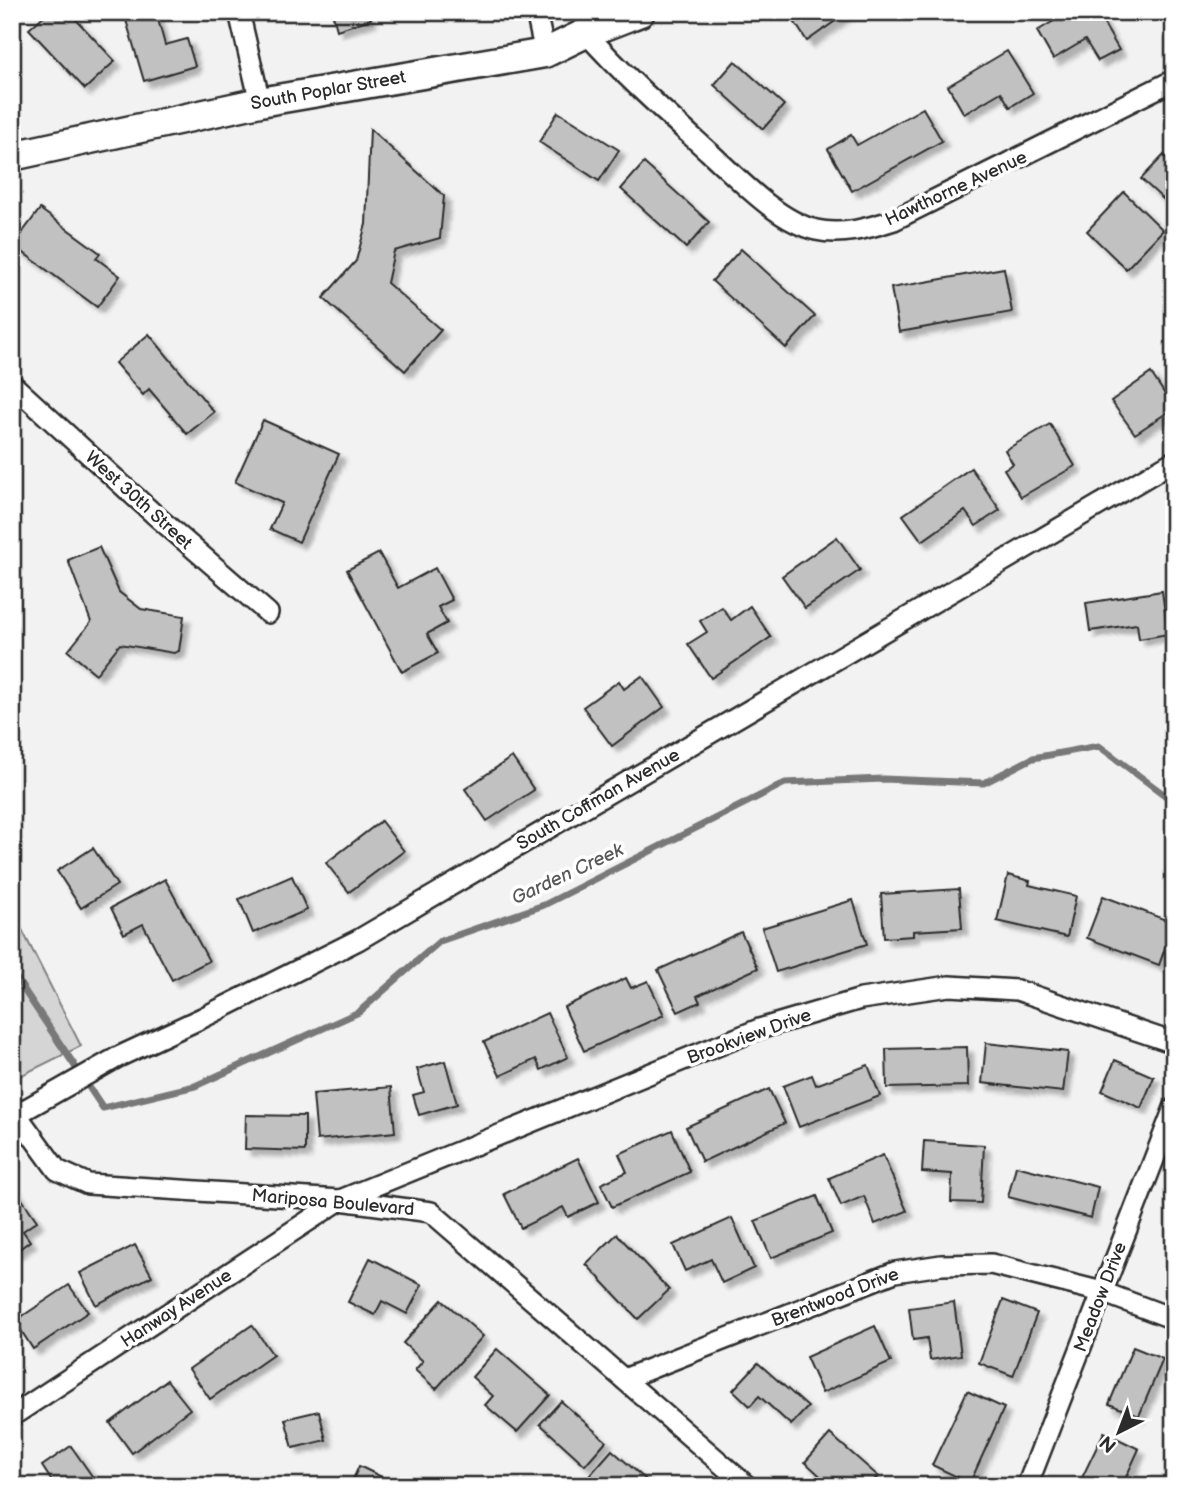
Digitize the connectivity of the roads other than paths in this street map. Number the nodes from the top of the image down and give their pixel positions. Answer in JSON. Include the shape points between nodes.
{"nodes":[{"id":1,"x":239,"y":12,"type":"edge"},
{"id":2,"x":536,"y":12,"type":"edge"},
{"id":3,"x":640,"y":12,"type":"edge"},
{"id":4,"x":586,"y":33,"type":"junction"},
{"id":5,"x":545,"y":52,"type":"junction"},
{"id":6,"x":1174,"y":80,"type":"edge"},
{"id":7,"x":260,"y":102,"type":"junction"},
{"id":8,"x":12,"y":156,"type":"edge"},
{"id":9,"x":12,"y":384,"type":"edge"},
{"id":10,"x":1174,"y":461,"type":"edge"},
{"id":11,"x":268,"y":613,"type":"dead end"},
{"id":12,"x":1174,"y":1043,"type":"edge"},
{"id":13,"x":1174,"y":1108,"type":"edge"},
{"id":14,"x":14,"y":1116,"type":"edge"},
{"id":15,"x":340,"y":1200,"type":"junction"},
{"id":16,"x":1101,"y":1292,"type":"junction"},
{"id":17,"x":1174,"y":1319,"type":"edge"},
{"id":18,"x":624,"y":1379,"type":"junction"},
{"id":19,"x":12,"y":1416,"type":"edge"},
{"id":20,"x":747,"y":1486,"type":"edge"},
{"id":21,"x":1027,"y":1486,"type":"edge"}],
"edges":[{"from":1,"to":7,"type":"street"},
{"from":2,"to":5,"type":"street"},
{"from":3,"to":4,"type":"main road","name":"South Poplar Street"},
{"from":4,"to":5,"type":"main road","name":"South Poplar Street"},
{"from":4,"to":6,"type":"street","name":"Hawthorne Avenue","via":[[622,73],[752,192],[817,230],[848,232],[894,220]]},
{"from":5,"to":7,"type":"main road","name":"South Poplar Street"},
{"from":7,"to":8,"type":"main road","name":"South Poplar Street"},
{"from":9,"to":11,"type":"street","name":"West 30th Street"},
{"from":10,"to":14,"type":"street","name":"South Coffman Avenue","via":[[358,940],[118,1057]]},
{"from":12,"to":15,"type":"street","name":"Brookview Drive","via":[[1017,990],[949,986],[861,999],[759,1029]]},
{"from":13,"to":16,"type":"street","name":"Meadow Drive"},
{"from":14,"to":15,"type":"street","name":"Mariposa Boulevard","via":[[57,1170],[88,1184]]},
{"from":15,"to":18,"type":"street","name":"Mariposa Boulevard","via":[[431,1212]]},
{"from":15,"to":19,"type":"street","name":"Hanway Avenue"},
{"from":16,"to":17,"type":"street","name":"Brentwood Drive"},
{"from":16,"to":18,"type":"street","name":"Brentwood Drive","via":[[991,1264],[895,1272]]},
{"from":16,"to":21,"type":"street","name":"Meadow Drive"},
{"from":18,"to":20,"type":"street","name":"Mariposa Boulevard"}]}
